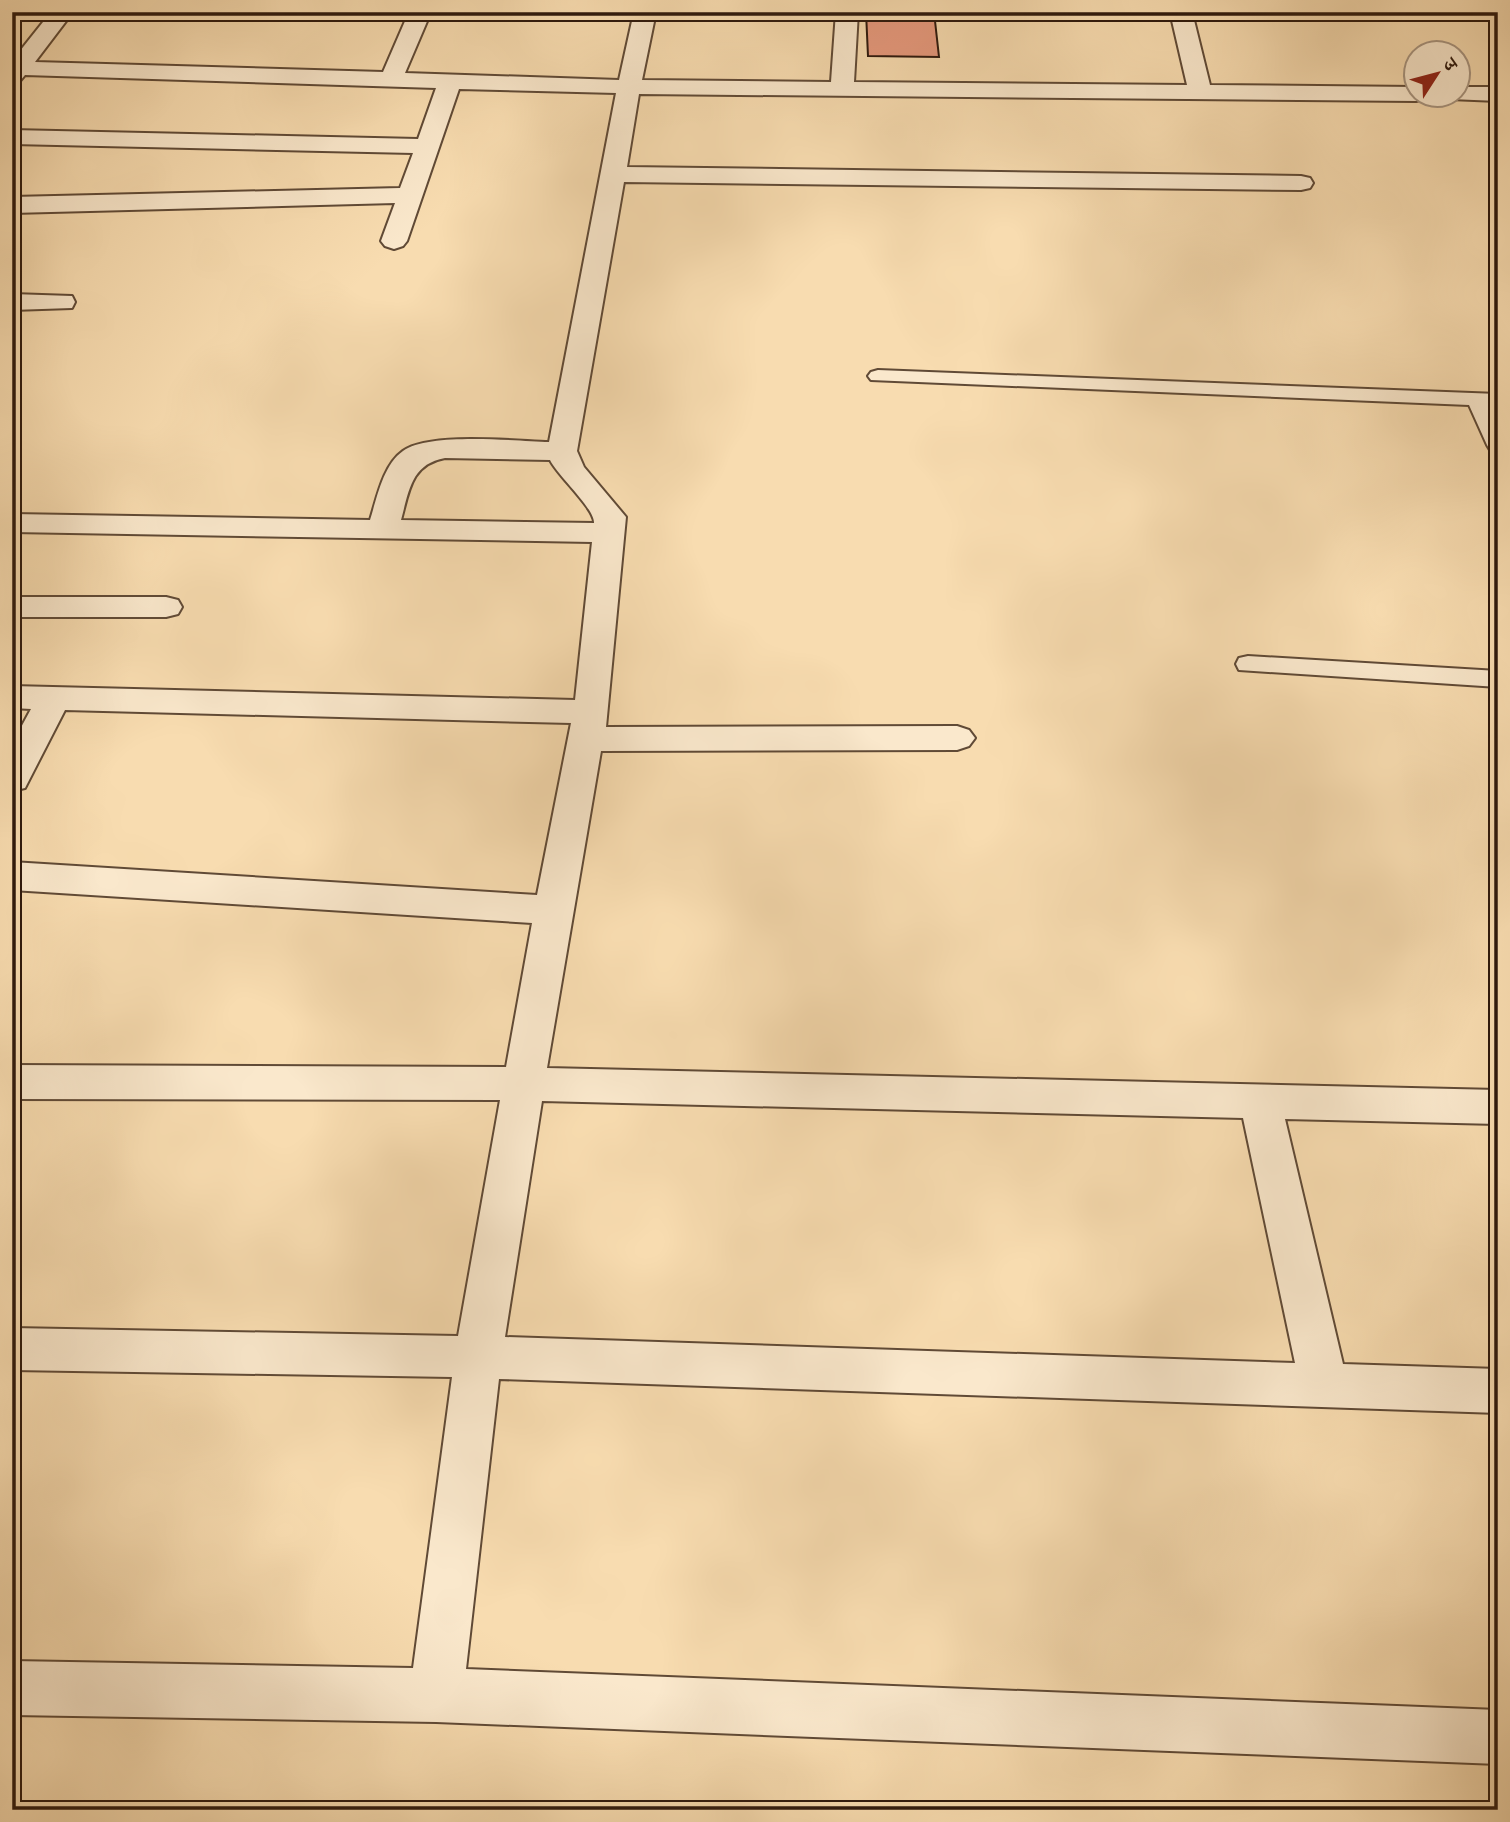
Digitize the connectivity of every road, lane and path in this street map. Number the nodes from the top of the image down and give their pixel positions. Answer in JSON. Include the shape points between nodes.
{"nodes":[{"id":1,"x":62,"y":12,"type":"edge"},
{"id":2,"x":420,"y":12,"type":"edge"},
{"id":3,"x":645,"y":12,"type":"edge"},
{"id":4,"x":846,"y":12,"type":"edge"},
{"id":5,"x":1181,"y":12,"type":"edge"},
{"id":6,"x":16,"y":72,"type":"edge"},
{"id":7,"x":391,"y":79,"type":"junction"},
{"id":8,"x":450,"y":81,"type":"junction"},
{"id":9,"x":629,"y":87,"type":"junction"},
{"id":10,"x":842,"y":88,"type":"junction"},
{"id":11,"x":1201,"y":94,"type":"junction"},
{"id":12,"x":1402,"y":94,"type":"edge"},
{"id":13,"x":1472,"y":94,"type":"edge"},
{"id":14,"x":1498,"y":94,"type":"edge"},
{"id":15,"x":12,"y":137,"type":"edge"},
{"id":16,"x":425,"y":146,"type":"junction"},
{"id":17,"x":613,"y":174,"type":"junction"},
{"id":18,"x":1301,"y":183,"type":"dead end"},
{"id":19,"x":410,"y":195,"type":"junction"},
{"id":20,"x":12,"y":205,"type":"edge"},
{"id":21,"x":394,"y":241,"type":"dead end"},
{"id":22,"x":12,"y":302,"type":"edge"},
{"id":23,"x":62,"y":302,"type":"dead end"},
{"id":24,"x":878,"y":376,"type":"dead end"},
{"id":25,"x":1487,"y":400,"type":"edge"},
{"id":26,"x":1498,"y":445,"type":"edge"},
{"id":27,"x":562,"y":451,"type":"junction"},
{"id":28,"x":12,"y":523,"type":"edge"},
{"id":29,"x":383,"y":529,"type":"junction"},
{"id":30,"x":608,"y":533,"type":"junction"},
{"id":31,"x":12,"y":607,"type":"edge"},
{"id":32,"x":166,"y":607,"type":"dead end"},
{"id":33,"x":1248,"y":664,"type":"dead end"},
{"id":34,"x":1498,"y":679,"type":"edge"},
{"id":35,"x":12,"y":696,"type":"edge"},
{"id":36,"x":53,"y":699,"type":"junction"},
{"id":37,"x":588,"y":726,"type":"junction"},
{"id":38,"x":957,"y":737,"type":"dead end"},
{"id":39,"x":12,"y":779,"type":"edge"},
{"id":40,"x":12,"y":876,"type":"edge"},
{"id":41,"x":553,"y":910,"type":"junction"},
{"id":42,"x":12,"y":1082,"type":"edge"},
{"id":43,"x":522,"y":1084,"type":"junction"},
{"id":44,"x":1260,"y":1100,"type":"junction"},
{"id":45,"x":1498,"y":1107,"type":"edge"},
{"id":46,"x":12,"y":1349,"type":"edge"},
{"id":47,"x":478,"y":1357,"type":"junction"},
{"id":48,"x":1324,"y":1385,"type":"junction"},
{"id":49,"x":1498,"y":1391,"type":"edge"},
{"id":50,"x":12,"y":1688,"type":"edge"},
{"id":51,"x":436,"y":1695,"type":"junction"},
{"id":52,"x":1498,"y":1737,"type":"edge"}],
"edges":[{"from":1,"to":6,"type":"street"},
{"from":2,"to":7,"type":"street"},
{"from":3,"to":9,"type":"street"},
{"from":4,"to":10,"type":"street"},
{"from":5,"to":11,"type":"street"},
{"from":6,"to":7,"type":"street"},
{"from":7,"to":8,"type":"street"},
{"from":8,"to":9,"type":"street"},
{"from":8,"to":16,"type":"street"},
{"from":9,"to":10,"type":"street"},
{"from":9,"to":17,"type":"street"},
{"from":10,"to":11,"type":"street"},
{"from":11,"to":12,"type":"street"},
{"from":13,"to":14,"type":"street"},
{"from":15,"to":16,"type":"street"},
{"from":16,"to":19,"type":"street"},
{"from":17,"to":18,"type":"street"},
{"from":17,"to":27,"type":"street"},
{"from":19,"to":20,"type":"street"},
{"from":19,"to":21,"type":"street"},
{"from":22,"to":23,"type":"street"},
{"from":24,"to":25,"type":"lane"},
{"from":25,"to":26,"type":"lane"},
{"from":27,"to":29,"type":"street","via":[[426,452],[404,467]]},
{"from":27,"to":30,"type":"street","via":[[566,466],[603,504],[610,517]]},
{"from":28,"to":29,"type":"street"},
{"from":29,"to":30,"type":"street"},
{"from":30,"to":37,"type":"street"},
{"from":31,"to":32,"type":"street"},
{"from":33,"to":34,"type":"lane"},
{"from":35,"to":36,"type":"street"},
{"from":36,"to":37,"type":"street"},
{"from":36,"to":39,"type":"street"},
{"from":37,"to":38,"type":"street"},
{"from":37,"to":41,"type":"street"},
{"from":40,"to":41,"type":"street"},
{"from":41,"to":43,"type":"street"},
{"from":42,"to":43,"type":"street"},
{"from":43,"to":44,"type":"street"},
{"from":43,"to":47,"type":"street"},
{"from":44,"to":45,"type":"street"},
{"from":44,"to":48,"type":"street"},
{"from":46,"to":47,"type":"street"},
{"from":47,"to":48,"type":"street"},
{"from":47,"to":51,"type":"street"},
{"from":48,"to":49,"type":"street"},
{"from":50,"to":51,"type":"street"},
{"from":51,"to":52,"type":"street"}]}
